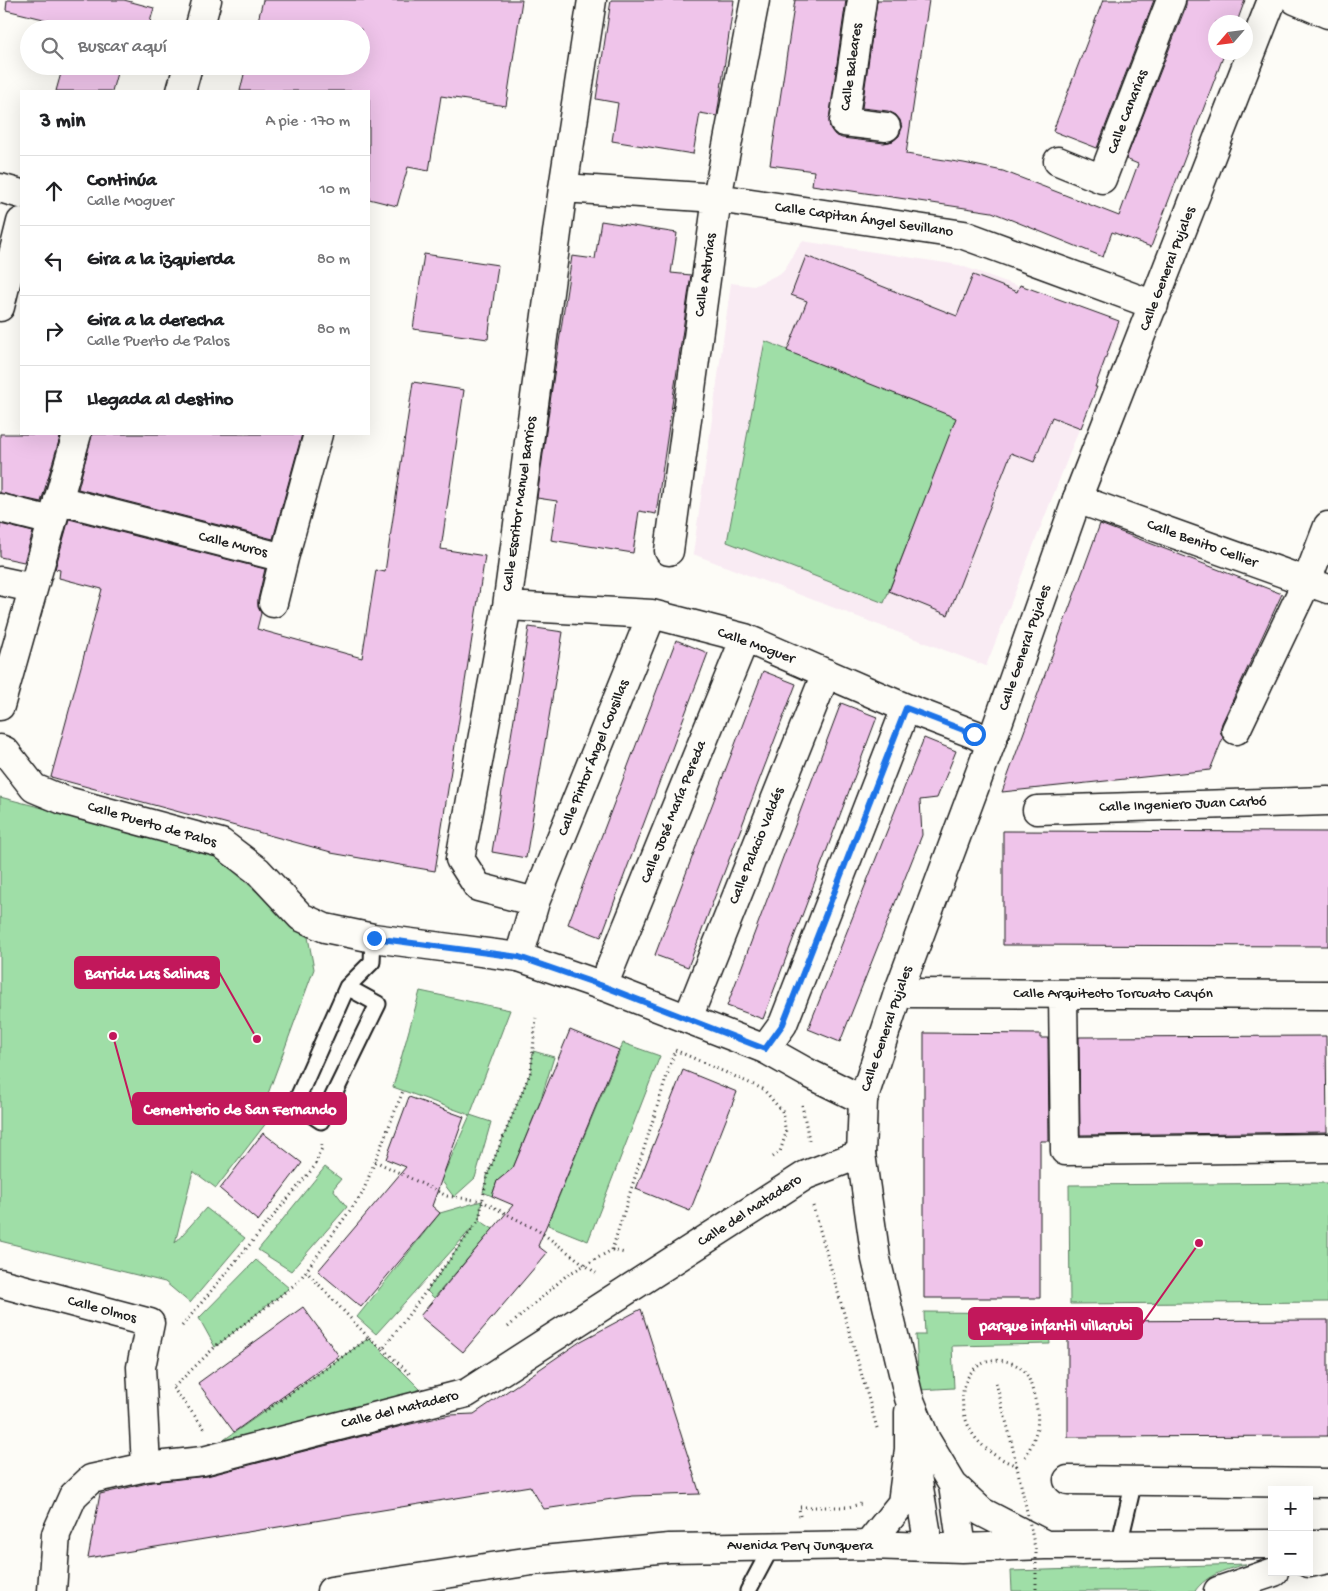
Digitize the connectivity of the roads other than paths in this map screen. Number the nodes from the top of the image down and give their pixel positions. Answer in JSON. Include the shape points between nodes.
{"nodes":[{"id":1,"x":208,"y":0,"type":"edge"},
{"id":2,"x":592,"y":0,"type":"edge"},
{"id":3,"x":755,"y":0,"type":"edge"},
{"id":4,"x":862,"y":0,"type":"edge"},
{"id":5,"x":1171,"y":0,"type":"edge"},
{"id":6,"x":1272,"y":0,"type":"edge"},
{"id":7,"x":1295,"y":0,"type":"edge"},
{"id":8,"x":1328,"y":14,"type":"edge"},
{"id":9,"x":202,"y":20,"type":"edge"},
{"id":10,"x":185,"y":75,"type":"edge"},
{"id":11,"x":181,"y":90,"type":"edge"},
{"id":12,"x":886,"y":127,"type":"dead end"},
{"id":13,"x":1058,"y":161,"type":"dead end"},
{"id":14,"x":0,"y":188,"type":"edge"},
{"id":15,"x":563,"y":188,"type":"junction"},
{"id":16,"x":20,"y":194,"type":"edge"},
{"id":17,"x":717,"y":198,"type":"junction"},
{"id":18,"x":20,"y":226,"type":"edge"},
{"id":19,"x":1154,"y":305,"type":"junction"},
{"id":20,"x":0,"y":307,"type":"edge"},
{"id":21,"x":76,"y":435,"type":"edge"},
{"id":22,"x":318,"y":435,"type":"edge"},
{"id":23,"x":1077,"y":499,"type":"junction"},
{"id":24,"x":0,"y":508,"type":"edge"},
{"id":25,"x":55,"y":510,"type":"junction"},
{"id":26,"x":1328,"y":526,"type":"edge"},
{"id":27,"x":669,"y":551,"type":"dead end"},
{"id":28,"x":284,"y":558,"type":"junction"},
{"id":29,"x":0,"y":581,"type":"edge"},
{"id":30,"x":1317,"y":585,"type":"edge"},
{"id":31,"x":33,"y":588,"type":"junction"},
{"id":32,"x":274,"y":603,"type":"dead end"},
{"id":33,"x":507,"y":606,"type":"junction"},
{"id":34,"x":652,"y":614,"type":"junction"},
{"id":35,"x":745,"y":638,"type":"junction"},
{"id":36,"x":826,"y":673,"type":"junction"},
{"id":37,"x":0,"y":706,"type":"edge"},
{"id":38,"x":906,"y":708,"type":"junction"},
{"id":39,"x":1236,"y":730,"type":"dead end"},
{"id":40,"x":991,"y":743,"type":"junction"},
{"id":41,"x":0,"y":749,"type":"edge"},
{"id":42,"x":1328,"y":801,"type":"edge"},
{"id":43,"x":1038,"y":810,"type":"dead end"},
{"id":44,"x":536,"y":902,"type":"junction"},
{"id":45,"x":374,"y":938,"type":"junction"},
{"id":46,"x":519,"y":957,"type":"junction"},
{"id":47,"x":603,"y":986,"type":"junction"},
{"id":48,"x":347,"y":987,"type":"junction"},
{"id":49,"x":898,"y":993,"type":"junction"},
{"id":50,"x":1063,"y":994,"type":"junction"},
{"id":51,"x":1328,"y":995,"type":"edge"},
{"id":52,"x":688,"y":1018,"type":"junction"},
{"id":53,"x":765,"y":1049,"type":"junction"},
{"id":54,"x":863,"y":1100,"type":"junction"},
{"id":55,"x":1328,"y":1148,"type":"edge"},
{"id":56,"x":861,"y":1154,"type":"junction"},
{"id":57,"x":0,"y":1283,"type":"edge"},
{"id":58,"x":909,"y":1398,"type":"junction"},
{"id":59,"x":909,"y":1446,"type":"junction"},
{"id":60,"x":146,"y":1467,"type":"junction"},
{"id":61,"x":1068,"y":1480,"type":"dead end"},
{"id":62,"x":1134,"y":1481,"type":"junction"},
{"id":63,"x":1328,"y":1483,"type":"edge"},
{"id":64,"x":953,"y":1485,"type":"junction"},
{"id":65,"x":1268,"y":1544,"type":"edge"},
{"id":66,"x":1313,"y":1544,"type":"edge"},
{"id":67,"x":1328,"y":1544,"type":"edge"},
{"id":68,"x":868,"y":1545,"type":"junction"},
{"id":69,"x":1045,"y":1545,"type":"junction"},
{"id":70,"x":1119,"y":1545,"type":"junction"},
{"id":71,"x":772,"y":1546,"type":"junction"},
{"id":72,"x":929,"y":1547,"type":"junction"},
{"id":73,"x":962,"y":1548,"type":"junction"},
{"id":74,"x":1328,"y":1559,"type":"edge"},
{"id":75,"x":1313,"y":1562,"type":"edge"},
{"id":76,"x":1268,"y":1574,"type":"edge"},
{"id":77,"x":52,"y":1591,"type":"edge"},
{"id":78,"x":332,"y":1591,"type":"edge"},
{"id":79,"x":748,"y":1591,"type":"edge"},
{"id":80,"x":1218,"y":1591,"type":"edge"}],
"edges":[{"from":1,"to":9,"type":"main road"},
{"from":2,"to":15,"type":"main road","name":"Calle Escritor Manuel Barrios"},
{"from":3,"to":17,"type":"main road","name":"Calle Asturias"},
{"from":4,"to":12,"type":"main road","name":"Calle Baleares","via":[[844,122]]},
{"from":5,"to":13,"type":"main road","name":"Calle Canarias","via":[[1102,179]]},
{"from":6,"to":19,"type":"main road","name":"Calle General Pujales"},
{"from":7,"to":8,"type":"main road"},
{"from":10,"to":11,"type":"main road"},
{"from":14,"to":16,"type":"main road"},
{"from":15,"to":17,"type":"main road","name":"Calle Capitan Ángel Sevillano"},
{"from":15,"to":33,"type":"main road","name":"Calle Escritor Manuel Barrios"},
{"from":17,"to":19,"type":"main road","name":"Calle Capitan Ángel Sevillano","via":[[964,234]]},
{"from":17,"to":27,"type":"main road","name":"Calle Asturias"},
{"from":18,"to":20,"type":"main road"},
{"from":19,"to":23,"type":"main road","name":"Calle General Pujales"},
{"from":21,"to":25,"type":"main road"},
{"from":22,"to":28,"type":"main road","name":"Calle Muros"},
{"from":23,"to":30,"type":"main road","name":"Calle Benito Cellier"},
{"from":23,"to":40,"type":"main road","name":"Calle General Pujales"},
{"from":24,"to":25,"type":"main road","name":"Calle Muros"},
{"from":25,"to":28,"type":"main road","name":"Calle Muros"},
{"from":25,"to":31,"type":"main road"},
{"from":26,"to":30,"type":"main road"},
{"from":28,"to":32,"type":"main road"},
{"from":29,"to":31,"type":"main road"},
{"from":30,"to":39,"type":"main road"},
{"from":31,"to":37,"type":"main road"},
{"from":33,"to":34,"type":"main road","name":"Calle Moguer"},
{"from":33,"to":44,"type":"main road","name":"Calle Escritor Manuel Barrios","via":[[460,859],[478,887]]},
{"from":34,"to":35,"type":"main road","name":"Calle Moguer"},
{"from":34,"to":44,"type":"main road","name":"Calle Pintor Ángel Cousillas"},
{"from":35,"to":36,"type":"main road","name":"Calle Moguer"},
{"from":35,"to":47,"type":"main road","name":"Calle José María Pereda"},
{"from":36,"to":38,"type":"main road","name":"Calle Moguer"},
{"from":36,"to":52,"type":"main road","name":"Calle Palacio Valdés"},
{"from":38,"to":40,"type":"main road","name":"Calle Moguer"},
{"from":38,"to":53,"type":"main road","via":[[783,1024]]},
{"from":40,"to":49,"type":"main road","name":"Calle General Pujales"},
{"from":41,"to":45,"type":"main road","name":"Calle Puerto de Palos","via":[[34,788],[63,800],[221,843],[258,871],[301,917],[325,928]]},
{"from":42,"to":43,"type":"main road","name":"Calle Ingeniero Juan Carbó"},
{"from":44,"to":46,"type":"main road"},
{"from":45,"to":46,"type":"main road","name":"Calle Puerto de Palos"},
{"from":45,"to":48,"type":"lane","via":[[372,962]]},
{"from":46,"to":47,"type":"main road","name":"Calle Puerto de Palos"},
{"from":47,"to":52,"type":"main road","name":"Calle Puerto de Palos"},
{"from":48,"to":48,"type":"lane","via":[[295,1104],[321,1121],[378,1004]]},
{"from":49,"to":50,"type":"main road","name":"Calle Arquitecto Torcuato Cayón"},
{"from":49,"to":54,"type":"main road","name":"Calle General Pujales"},
{"from":50,"to":51,"type":"main road","name":"Calle Arquitecto Torcuato Cayón"},
{"from":50,"to":55,"type":"main road","via":[[1065,1151]]},
{"from":52,"to":53,"type":"main road","name":"Calle Puerto de Palos"},
{"from":53,"to":54,"type":"main road","name":"Calle Puerto de Palos"},
{"from":54,"to":56,"type":"main road","name":"Calle General Pujales"},
{"from":56,"to":58,"type":"main road","name":"Calle General Pujales","via":[[876,1259]]},
{"from":56,"to":60,"type":"main road","name":"Calle del Matadero","via":[[806,1175],[467,1393],[203,1461]]},
{"from":57,"to":60,"type":"main road","name":"Calle Olmos","via":[[150,1323],[140,1367]]},
{"from":58,"to":59,"type":"main road"},
{"from":58,"to":64,"type":"main road","via":[[926,1440]]},
{"from":59,"to":68,"type":"main road","via":[[902,1503]]},
{"from":59,"to":72,"type":"main road","via":[[917,1468]]},
{"from":60,"to":77,"type":"main road","name":"Calle del Matadero","via":[[91,1479],[72,1496],[56,1534]]},
{"from":61,"to":62,"type":"main road"},
{"from":62,"to":63,"type":"main road"},
{"from":62,"to":70,"type":"lane"},
{"from":64,"to":69,"type":"main road","via":[[982,1512]]},
{"from":64,"to":73,"type":"main road"},
{"from":65,"to":70,"type":"main road","name":"Avenida Pery Junquera"},
{"from":66,"to":67,"type":"main road"},
{"from":68,"to":71,"type":"main road","name":"Avenida Pery Junquera"},
{"from":68,"to":72,"type":"main road","name":"Avenida Pery Junquera"},
{"from":69,"to":70,"type":"main road","name":"Avenida Pery Junquera"},
{"from":69,"to":73,"type":"main road","name":"Avenida Pery Junquera"},
{"from":71,"to":78,"type":"main road","name":"Avenida Pery Junquera","via":[[669,1548],[542,1560]]},
{"from":71,"to":79,"type":"lane"},
{"from":72,"to":73,"type":"main road","name":"Avenida Pery Junquera"},
{"from":74,"to":75,"type":"main road"},
{"from":76,"to":80,"type":"main road"}]}
